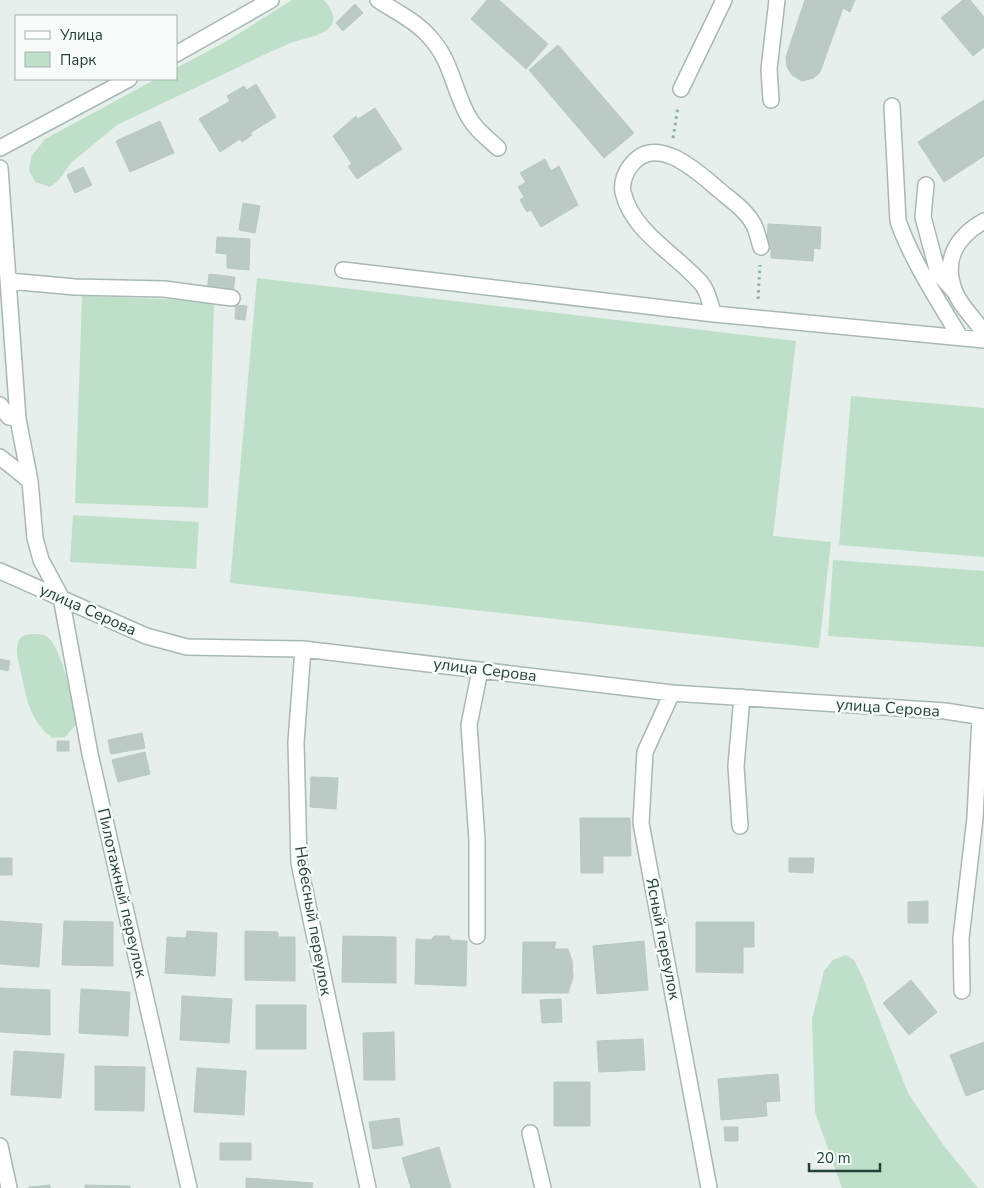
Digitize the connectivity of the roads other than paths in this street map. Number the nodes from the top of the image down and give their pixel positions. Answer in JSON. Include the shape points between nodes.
{"nodes":[{"id":1,"x":271,"y":0,"type":"edge"},
{"id":2,"x":378,"y":0,"type":"edge"},
{"id":3,"x":724,"y":0,"type":"edge"},
{"id":4,"x":777,"y":0,"type":"edge"},
{"id":5,"x":178,"y":53,"type":"edge"},
{"id":6,"x":127,"y":80,"type":"edge"},
{"id":7,"x":681,"y":89,"type":"road end"},
{"id":8,"x":771,"y":100,"type":"dead end"},
{"id":9,"x":892,"y":106,"type":"dead end"},
{"id":10,"x":0,"y":148,"type":"edge"},
{"id":11,"x":498,"y":148,"type":"dead end"},
{"id":12,"x":0,"y":168,"type":"edge"},
{"id":13,"x":926,"y":185,"type":"dead end"},
{"id":14,"x":984,"y":221,"type":"edge"},
{"id":15,"x":762,"y":247,"type":"road end"},
{"id":16,"x":344,"y":270,"type":"dead end"},
{"id":17,"x":9,"y":281,"type":"junction"},
{"id":18,"x":955,"y":292,"type":"junction"},
{"id":19,"x":232,"y":298,"type":"dead end"},
{"id":20,"x":714,"y":314,"type":"junction"},
{"id":21,"x":984,"y":333,"type":"edge"},
{"id":22,"x":960,"y":337,"type":"junction"},
{"id":23,"x":984,"y":340,"type":"edge"},
{"id":24,"x":0,"y":405,"type":"edge"},
{"id":25,"x":18,"y":419,"type":"junction"},
{"id":26,"x":0,"y":457,"type":"edge"},
{"id":27,"x":30,"y":481,"type":"junction"},
{"id":28,"x":0,"y":571,"type":"edge"},
{"id":29,"x":61,"y":597,"type":"junction"},
{"id":30,"x":303,"y":649,"type":"junction"},
{"id":31,"x":480,"y":670,"type":"junction"},
{"id":32,"x":672,"y":692,"type":"junction"},
{"id":33,"x":742,"y":697,"type":"junction"},
{"id":34,"x":982,"y":717,"type":"edge"},
{"id":35,"x":740,"y":826,"type":"dead end"},
{"id":36,"x":477,"y":936,"type":"dead end"},
{"id":37,"x":962,"y":991,"type":"dead end"},
{"id":38,"x":530,"y":1133,"type":"dead end"},
{"id":39,"x":0,"y":1146,"type":"edge"},
{"id":40,"x":9,"y":1188,"type":"edge"},
{"id":41,"x":190,"y":1188,"type":"edge"},
{"id":42,"x":368,"y":1188,"type":"edge"},
{"id":43,"x":543,"y":1188,"type":"edge"},
{"id":44,"x":709,"y":1188,"type":"edge"}],
"edges":[{"from":1,"to":5,"type":"street"},
{"from":2,"to":11,"type":"street","via":[[412,19],[434,41],[450,68],[468,116]]},
{"from":3,"to":7,"type":"street"},
{"from":4,"to":8,"type":"street","via":[[769,69]]},
{"from":6,"to":10,"type":"street"},
{"from":9,"to":22,"type":"street","via":[[898,221],[931,289]]},
{"from":12,"to":17,"type":"street","name":"Пилотажный переулок"},
{"from":13,"to":18,"type":"street","via":[[923,217],[930,245],[938,274]]},
{"from":14,"to":18,"type":"street","via":[[962,235],[954,248],[951,273]]},
{"from":15,"to":20,"type":"street","via":[[754,225],[738,204],[684,161],[669,155],[647,154],[625,171],[622,190],[642,228],[703,284]]},
{"from":16,"to":20,"type":"street"},
{"from":17,"to":19,"type":"street","via":[[75,288],[164,289]]},
{"from":17,"to":25,"type":"street","name":"Пилотажный переулок"},
{"from":18,"to":21,"type":"street"},
{"from":20,"to":22,"type":"street"},
{"from":22,"to":23,"type":"street"},
{"from":24,"to":25,"type":"street","via":[[9,417]]},
{"from":25,"to":27,"type":"street","name":"Пилотажный переулок"},
{"from":26,"to":27,"type":"street"},
{"from":27,"to":29,"type":"street","name":"Пилотажный переулок","via":[[35,538]]},
{"from":28,"to":29,"type":"street","name":"улица Серова"},
{"from":29,"to":30,"type":"street","name":"улица Серова","via":[[146,636],[187,647]]},
{"from":29,"to":41,"type":"street","name":"Пилотажный переулок","via":[[90,754]]},
{"from":30,"to":31,"type":"street","name":"улица Серова"},
{"from":30,"to":42,"type":"street","name":"Небесный переулок","via":[[296,742],[299,863]]},
{"from":31,"to":32,"type":"street","name":"улица Серова"},
{"from":31,"to":36,"type":"street","via":[[469,724],[477,840]]},
{"from":32,"to":33,"type":"street","name":"улица Серова"},
{"from":32,"to":44,"type":"street","name":"Ясный переулок","via":[[645,752],[642,824]]},
{"from":33,"to":34,"type":"street","name":"улица Серова"},
{"from":33,"to":35,"type":"street","via":[[736,766]]},
{"from":34,"to":37,"type":"street","via":[[962,938]]},
{"from":38,"to":43,"type":"street"},
{"from":39,"to":40,"type":"street"}]}
